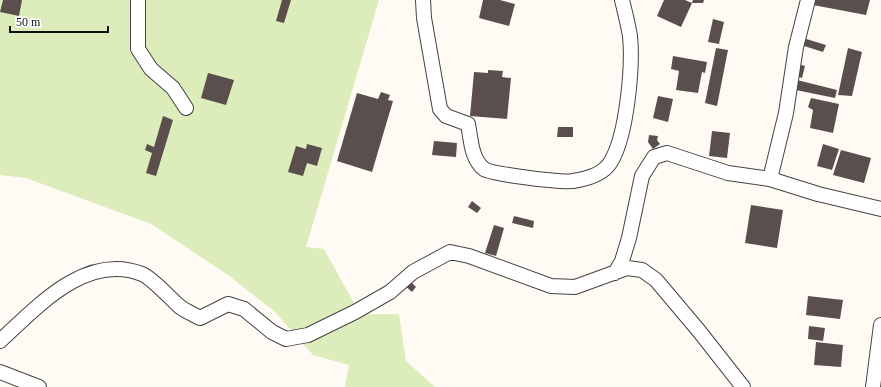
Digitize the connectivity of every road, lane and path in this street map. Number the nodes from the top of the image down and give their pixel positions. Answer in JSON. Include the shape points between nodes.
{"nodes":[{"id":1,"x":138,"y":0,"type":"edge"},
{"id":2,"x":423,"y":0,"type":"edge"},
{"id":3,"x":622,"y":0,"type":"edge"},
{"id":4,"x":808,"y":0,"type":"edge"},
{"id":5,"x":186,"y":108,"type":"dead end"},
{"id":6,"x":770,"y":179,"type":"junction"},
{"id":7,"x":881,"y":208,"type":"edge"},
{"id":8,"x":615,"y":272,"type":"junction"},
{"id":9,"x":881,"y":325,"type":"edge"},
{"id":10,"x":0,"y":341,"type":"edge"},
{"id":11,"x":879,"y":351,"type":"edge"},
{"id":12,"x":0,"y":372,"type":"edge"},
{"id":13,"x":14,"y":382,"type":"edge"},
{"id":14,"x":39,"y":387,"type":"edge"},
{"id":15,"x":743,"y":387,"type":"edge"},
{"id":16,"x":873,"y":387,"type":"edge"}],
"edges":[{"from":1,"to":5,"type":"street","via":[[138,49],[151,69],[173,88]]},
{"from":2,"to":3,"type":"street","via":[[440,109],[446,116],[468,124],[476,160],[485,169],[502,174],[572,182],[594,176],[610,164],[622,132],[631,71],[630,36]]},
{"from":4,"to":6,"type":"street"},
{"from":6,"to":7,"type":"street","via":[[818,194]]},
{"from":6,"to":8,"type":"street","via":[[728,173],[667,153],[654,157],[642,176],[629,238],[622,261]]},
{"from":8,"to":10,"type":"street","via":[[575,287],[551,286],[469,256],[450,252],[413,272],[390,292],[355,312],[308,335],[286,340],[244,309],[228,304],[200,318],[181,307],[143,275],[115,268],[82,276],[46,299]]},
{"from":8,"to":15,"type":"street","via":[[627,268],[642,270],[656,280]]},
{"from":9,"to":11,"type":"street"},
{"from":11,"to":16,"type":"street"},
{"from":12,"to":13,"type":"street"},
{"from":13,"to":14,"type":"street"}]}
